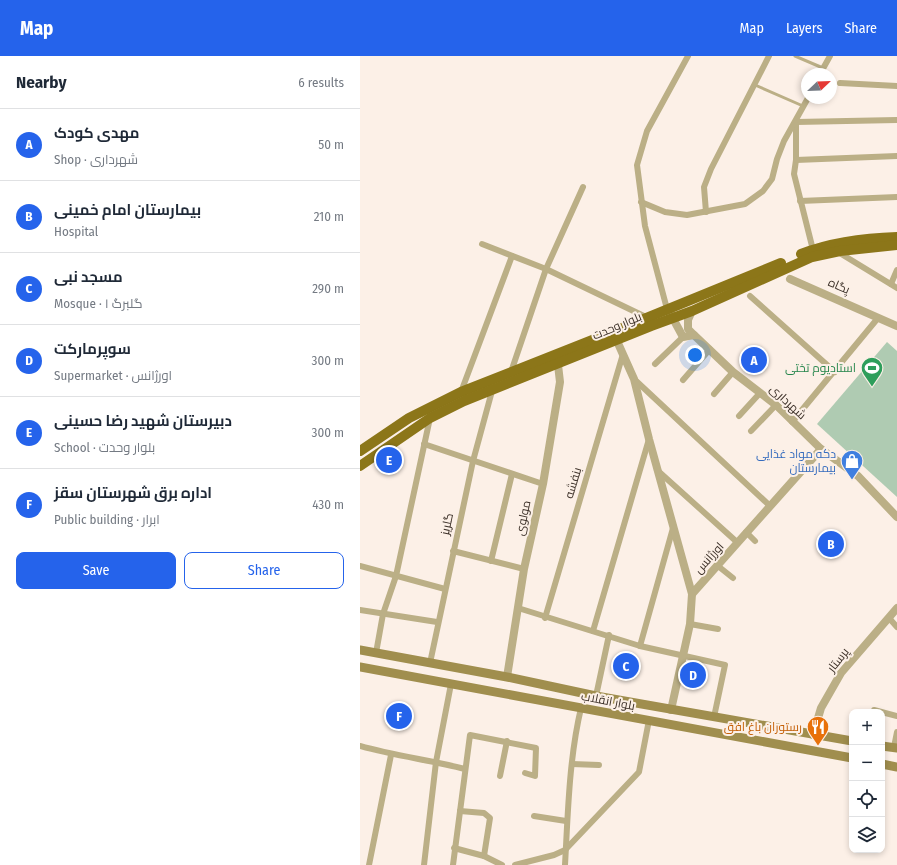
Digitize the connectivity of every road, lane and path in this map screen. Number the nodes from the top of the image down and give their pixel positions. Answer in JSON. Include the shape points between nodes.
{"nodes":[{"id":1,"x":688,"y":56,"type":"edge"},
{"id":2,"x":769,"y":56,"type":"edge"},
{"id":3,"x":795,"y":56,"type":"edge"},
{"id":4,"x":830,"y":56,"type":"edge"},
{"id":5,"x":817,"y":68,"type":"edge"},
{"id":6,"x":824,"y":68,"type":"edge"},
{"id":7,"x":840,"y":83,"type":"dead end"},
{"id":8,"x":753,"y":84,"type":"junction"},
{"id":9,"x":897,"y":86,"type":"edge"},
{"id":10,"x":804,"y":106,"type":"joint"},
{"id":11,"x":897,"y":120,"type":"edge"},
{"id":12,"x":796,"y":122,"type":"junction"},
{"id":13,"x":897,"y":156,"type":"edge"},
{"id":14,"x":796,"y":160,"type":"junction"},
{"id":15,"x":583,"y":187,"type":"dead end"},
{"id":16,"x":897,"y":197,"type":"edge"},
{"id":17,"x":641,"y":202,"type":"junction"},
{"id":18,"x":800,"y":202,"type":"junction"},
{"id":19,"x":706,"y":212,"type":"junction"},
{"id":20,"x":897,"y":237,"type":"edge"},
{"id":21,"x":482,"y":244,"type":"dead end"},
{"id":22,"x":897,"y":245,"type":"edge"},
{"id":23,"x":813,"y":250,"type":"junction"},
{"id":24,"x":836,"y":251,"type":"junction"},
{"id":25,"x":512,"y":256,"type":"junction"},
{"id":26,"x":546,"y":269,"type":"junction"},
{"id":27,"x":897,"y":270,"type":"edge"},
{"id":28,"x":790,"y":279,"type":"dead end"},
{"id":29,"x":894,"y":286,"type":"edge"},
{"id":30,"x":750,"y":296,"type":"dead end"},
{"id":31,"x":667,"y":309,"type":"junction"},
{"id":32,"x":692,"y":311,"type":"junction"},
{"id":33,"x":646,"y":317,"type":"junction"},
{"id":34,"x":674,"y":318,"type":"junction"},
{"id":35,"x":878,"y":318,"type":"junction"},
{"id":36,"x":897,"y":326,"type":"edge"},
{"id":37,"x":694,"y":335,"type":"junction"},
{"id":38,"x":683,"y":337,"type":"junction"},
{"id":39,"x":617,"y":341,"type":"junction"},
{"id":40,"x":710,"y":349,"type":"junction"},
{"id":41,"x":623,"y":354,"type":"junction"},
{"id":42,"x":655,"y":364,"type":"dead end"},
{"id":43,"x":558,"y":365,"type":"junction"},
{"id":44,"x":511,"y":372,"type":"junction"},
{"id":45,"x":733,"y":372,"type":"junction"},
{"id":46,"x":835,"y":372,"type":"junction"},
{"id":47,"x":634,"y":379,"type":"junction"},
{"id":48,"x":683,"y":380,"type":"dead end"},
{"id":49,"x":492,"y":391,"type":"junction"},
{"id":50,"x":461,"y":392,"type":"junction"},
{"id":51,"x":760,"y":393,"type":"junction"},
{"id":52,"x":714,"y":394,"type":"dead end"},
{"id":53,"x":776,"y":405,"type":"junction"},
{"id":54,"x":739,"y":416,"type":"dead end"},
{"id":55,"x":430,"y":418,"type":"junction"},
{"id":56,"x":792,"y":422,"type":"junction"},
{"id":57,"x":752,"y":431,"type":"dead end"},
{"id":58,"x":649,"y":439,"type":"junction"},
{"id":59,"x":424,"y":444,"type":"junction"},
{"id":60,"x":821,"y":449,"type":"junction"},
{"id":61,"x":360,"y":451,"type":"edge"},
{"id":62,"x":473,"y":461,"type":"junction"},
{"id":63,"x":360,"y":466,"type":"edge"},
{"id":64,"x":657,"y":470,"type":"junction"},
{"id":65,"x":512,"y":474,"type":"junction"},
{"id":66,"x":543,"y":484,"type":"junction"},
{"id":67,"x":769,"y":505,"type":"junction"},
{"id":68,"x":897,"y":517,"type":"edge"},
{"id":69,"x":673,"y":528,"type":"junction"},
{"id":70,"x":746,"y":532,"type":"junction"},
{"id":71,"x":755,"y":540,"type":"dead end"},
{"id":72,"x":738,"y":543,"type":"junction"},
{"id":73,"x":453,"y":551,"type":"junction"},
{"id":74,"x":491,"y":561,"type":"junction"},
{"id":75,"x":360,"y":566,"type":"edge"},
{"id":76,"x":718,"y":566,"type":"junction"},
{"id":77,"x":524,"y":569,"type":"junction"},
{"id":78,"x":396,"y":576,"type":"junction"},
{"id":79,"x":732,"y":578,"type":"dead end"},
{"id":80,"x":445,"y":589,"type":"junction"},
{"id":81,"x":692,"y":594,"type":"junction"},
{"id":82,"x":518,"y":608,"type":"junction"},
{"id":83,"x":897,"y":608,"type":"edge"},
{"id":84,"x":360,"y":610,"type":"edge"},
{"id":85,"x":383,"y":614,"type":"junction"},
{"id":86,"x":545,"y":618,"type":"junction"},
{"id":87,"x":889,"y":618,"type":"junction"},
{"id":88,"x":437,"y":622,"type":"junction"},
{"id":89,"x":690,"y":624,"type":"junction"},
{"id":90,"x":897,"y":627,"type":"edge"},
{"id":91,"x":718,"y":628,"type":"dead end"},
{"id":92,"x":593,"y":631,"type":"junction"},
{"id":93,"x":609,"y":635,"type":"junction"},
{"id":94,"x":640,"y":646,"type":"junction"},
{"id":95,"x":360,"y":650,"type":"edge"},
{"id":96,"x":376,"y":653,"type":"junction"},
{"id":97,"x":683,"y":655,"type":"junction"},
{"id":98,"x":407,"y":659,"type":"junction"},
{"id":99,"x":430,"y":663,"type":"junction"},
{"id":100,"x":360,"y":667,"type":"edge"},
{"id":101,"x":392,"y":673,"type":"junction"},
{"id":102,"x":507,"y":677,"type":"junction"},
{"id":103,"x":451,"y":684,"type":"junction"},
{"id":104,"x":596,"y":696,"type":"junction"},
{"id":105,"x":581,"y":708,"type":"junction"},
{"id":106,"x":671,"y":710,"type":"junction"},
{"id":107,"x":885,"y":713,"type":"edge"},
{"id":108,"x":897,"y":716,"type":"edge"},
{"id":109,"x":714,"y":717,"type":"junction"},
{"id":110,"x":649,"y":720,"type":"junction"},
{"id":111,"x":897,"y":732,"type":"edge"},
{"id":112,"x":813,"y":735,"type":"junction"},
{"id":113,"x":506,"y":741,"type":"junction"},
{"id":114,"x":849,"y":741,"type":"edge"},
{"id":115,"x":360,"y":746,"type":"edge"},
{"id":116,"x":885,"y":746,"type":"edge"},
{"id":117,"x":797,"y":748,"type":"junction"},
{"id":118,"x":895,"y":748,"type":"edge"},
{"id":119,"x":391,"y":755,"type":"junction"},
{"id":120,"x":849,"y":757,"type":"edge"},
{"id":121,"x":436,"y":762,"type":"junction"},
{"id":122,"x":572,"y":764,"type":"junction"},
{"id":123,"x":599,"y":765,"type":"dead end"},
{"id":124,"x":885,"y":765,"type":"edge"},
{"id":125,"x":897,"y":767,"type":"edge"},
{"id":126,"x":465,"y":769,"type":"junction"},
{"id":127,"x":525,"y":773,"type":"dead end"},
{"id":128,"x":500,"y":776,"type":"dead end"},
{"id":129,"x":460,"y":811,"type":"junction"},
{"id":130,"x":534,"y":816,"type":"dead end"},
{"id":131,"x":566,"y":821,"type":"junction"},
{"id":132,"x":454,"y":848,"type":"junction"},
{"id":133,"x":565,"y":850,"type":"junction"},
{"id":134,"x":484,"y":856,"type":"junction"},
{"id":135,"x":369,"y":865,"type":"edge"},
{"id":136,"x":424,"y":865,"type":"edge"},
{"id":137,"x":453,"y":865,"type":"edge"},
{"id":138,"x":502,"y":865,"type":"edge"},
{"id":139,"x":515,"y":865,"type":"edge"},
{"id":140,"x":564,"y":865,"type":"edge"}],
"edges":[{"from":1,"to":17,"type":"street","via":[[647,131],[637,165]]},
{"from":2,"to":8,"type":"street"},
{"from":3,"to":5,"type":"lane"},
{"from":4,"to":6,"type":"street"},
{"from":7,"to":9,"type":"street"},
{"from":8,"to":10,"type":"lane"},
{"from":8,"to":19,"type":"street","via":[[704,187]]},
{"from":10,"to":12,"type":"street"},
{"from":11,"to":12,"type":"street"},
{"from":12,"to":14,"type":"street"},
{"from":12,"to":19,"type":"street","via":[[784,141],[772,179],[763,191],[745,204]]},
{"from":13,"to":14,"type":"street"},
{"from":14,"to":18,"type":"street","via":[[794,174]]},
{"from":15,"to":26,"type":"street"},
{"from":16,"to":18,"type":"street"},
{"from":17,"to":19,"type":"street","via":[[666,212],[687,215]]},
{"from":17,"to":31,"type":"street"},
{"from":18,"to":23,"type":"street"},
{"from":20,"to":23,"type":"main road","name":"بلوار وحدت","via":[[844,242]]},
{"from":21,"to":25,"type":"street"},
{"from":22,"to":24,"type":"main road","name":"بلوار وحدت"},
{"from":23,"to":31,"type":"main road","name":"بلوار وحدت"},
{"from":24,"to":29,"type":"street"},
{"from":24,"to":32,"type":"main road","name":"بلوار وحدت","via":[[812,257],[778,271]]},
{"from":25,"to":26,"type":"street"},
{"from":25,"to":50,"type":"street"},
{"from":26,"to":33,"type":"street"},
{"from":26,"to":44,"type":"street"},
{"from":27,"to":29,"type":"street"},
{"from":28,"to":35,"type":"street","name":"پگاه"},
{"from":30,"to":46,"type":"street"},
{"from":31,"to":33,"type":"main road","name":"بلوار وحدت"},
{"from":31,"to":34,"type":"street"},
{"from":32,"to":34,"type":"main road","name":"بلوار وحدت"},
{"from":32,"to":37,"type":"street","via":[[688,329]]},
{"from":33,"to":44,"type":"main road","name":"بلوار وحدت"},
{"from":34,"to":38,"type":"street"},
{"from":34,"to":39,"type":"main road","name":"بلوار وحدت"},
{"from":35,"to":36,"type":"street","name":"پگاه"},
{"from":35,"to":46,"type":"street"},
{"from":37,"to":38,"type":"street"},
{"from":37,"to":40,"type":"street","name":"شهرداری"},
{"from":38,"to":42,"type":"street"},
{"from":39,"to":41,"type":"street"},
{"from":39,"to":43,"type":"main road","name":"بلوار وحدت"},
{"from":40,"to":45,"type":"street","name":"شهرداری"},
{"from":40,"to":48,"type":"street"},
{"from":41,"to":47,"type":"street"},
{"from":41,"to":86,"type":"street","name":"بنفشه"},
{"from":43,"to":49,"type":"main road","name":"بلوار وحدت"},
{"from":43,"to":66,"type":"street","name":"مولوی","via":[[560,382]]},
{"from":44,"to":50,"type":"main road","name":"بلوار وحدت"},
{"from":45,"to":51,"type":"street","name":"شهرداری"},
{"from":45,"to":52,"type":"street"},
{"from":46,"to":56,"type":"street"},
{"from":47,"to":58,"type":"street"},
{"from":47,"to":67,"type":"street"},
{"from":49,"to":55,"type":"main road","name":"بلوار وحدت","via":[[464,401]]},
{"from":49,"to":62,"type":"street","name":"گلریز"},
{"from":50,"to":61,"type":"main road","name":"بلوار وحدت","via":[[409,418]]},
{"from":51,"to":53,"type":"street","name":"شهرداری"},
{"from":51,"to":54,"type":"street"},
{"from":53,"to":56,"type":"street","name":"شهرداری"},
{"from":53,"to":57,"type":"street"},
{"from":55,"to":59,"type":"street"},
{"from":55,"to":63,"type":"main road","name":"بلوار وحدت"},
{"from":56,"to":60,"type":"street","name":"شهرداری"},
{"from":58,"to":64,"type":"street"},
{"from":58,"to":92,"type":"street"},
{"from":59,"to":62,"type":"street"},
{"from":59,"to":78,"type":"street"},
{"from":60,"to":67,"type":"street","name":"اورژانس"},
{"from":60,"to":68,"type":"street","name":"شهرداری","via":[[858,476]]},
{"from":62,"to":65,"type":"street"},
{"from":62,"to":73,"type":"street","name":"گلریز"},
{"from":64,"to":69,"type":"street"},
{"from":64,"to":72,"type":"street"},
{"from":65,"to":66,"type":"street"},
{"from":65,"to":74,"type":"street"},
{"from":66,"to":77,"type":"street","name":"مولوی"},
{"from":67,"to":70,"type":"street","name":"اورژانس"},
{"from":69,"to":81,"type":"street"},
{"from":69,"to":94,"type":"street"},
{"from":70,"to":71,"type":"street"},
{"from":70,"to":72,"type":"street","name":"اورژانس"},
{"from":72,"to":76,"type":"street","name":"اورژانس"},
{"from":73,"to":74,"type":"street"},
{"from":73,"to":80,"type":"street","name":"گلریز"},
{"from":74,"to":77,"type":"street"},
{"from":75,"to":78,"type":"street"},
{"from":76,"to":79,"type":"street"},
{"from":76,"to":81,"type":"street","name":"اورژانس"},
{"from":77,"to":82,"type":"street","name":"مولوی"},
{"from":78,"to":80,"type":"street"},
{"from":78,"to":85,"type":"street"},
{"from":80,"to":88,"type":"street","name":"گلریز"},
{"from":81,"to":89,"type":"street"},
{"from":82,"to":86,"type":"street"},
{"from":82,"to":102,"type":"street","name":"مولوی"},
{"from":83,"to":87,"type":"street","name":"پرستار"},
{"from":84,"to":85,"type":"street"},
{"from":85,"to":88,"type":"street"},
{"from":85,"to":96,"type":"street"},
{"from":86,"to":92,"type":"street"},
{"from":87,"to":90,"type":"street"},
{"from":87,"to":112,"type":"street","name":"پرستار","via":[[841,673],[821,708]]},
{"from":88,"to":99,"type":"street","name":"گلریز"},
{"from":89,"to":91,"type":"street"},
{"from":89,"to":97,"type":"street"},
{"from":92,"to":93,"type":"street"},
{"from":93,"to":94,"type":"street"},
{"from":93,"to":104,"type":"street"},
{"from":94,"to":97,"type":"street"},
{"from":95,"to":96,"type":"main road","name":"بلوار انقلاب"},
{"from":96,"to":98,"type":"main road","name":"بلوار انقلاب"},
{"from":97,"to":106,"type":"street"},
{"from":97,"to":109,"type":"street","via":[[725,665]]},
{"from":98,"to":99,"type":"main road","name":"بلوار انقلاب"},
{"from":98,"to":101,"type":"main road","via":[[394,661]]},
{"from":99,"to":102,"type":"main road","name":"بلوار انقلاب"},
{"from":100,"to":101,"type":"main road","name":"بلوار انقلاب"},
{"from":101,"to":103,"type":"main road","name":"بلوار انقلاب"},
{"from":102,"to":104,"type":"main road","name":"بلوار انقلاب"},
{"from":103,"to":105,"type":"main road","name":"بلوار انقلاب"},
{"from":103,"to":121,"type":"street"},
{"from":104,"to":106,"type":"main road","name":"بلوار انقلاب"},
{"from":105,"to":110,"type":"main road","name":"بلوار انقلاب"},
{"from":105,"to":122,"type":"street","via":[[573,740]]},
{"from":106,"to":109,"type":"main road","name":"بلوار انقلاب"},
{"from":107,"to":108,"type":"street"},
{"from":109,"to":112,"type":"main road","name":"بلوار انقلاب"},
{"from":110,"to":117,"type":"main road","name":"بلوار انقلاب"},
{"from":110,"to":133,"type":"street","via":[[639,772]]},
{"from":111,"to":118,"type":"street"},
{"from":112,"to":114,"type":"main road","name":"بلوار انقلاب"},
{"from":112,"to":117,"type":"main road"},
{"from":113,"to":126,"type":"street","via":[[470,735]]},
{"from":113,"to":127,"type":"street","via":[[536,748],[535,776]]},
{"from":113,"to":128,"type":"street"},
{"from":115,"to":119,"type":"street"},
{"from":116,"to":118,"type":"main road"},
{"from":117,"to":120,"type":"main road","name":"بلوار انقلاب"},
{"from":119,"to":121,"type":"street"},
{"from":119,"to":135,"type":"street"},
{"from":121,"to":126,"type":"street"},
{"from":121,"to":136,"type":"street"},
{"from":122,"to":123,"type":"street"},
{"from":122,"to":131,"type":"street"},
{"from":124,"to":125,"type":"main road"},
{"from":126,"to":129,"type":"street"},
{"from":129,"to":132,"type":"street"},
{"from":129,"to":134,"type":"street","via":[[484,813],[490,818]]},
{"from":130,"to":131,"type":"street"},
{"from":131,"to":133,"type":"street"},
{"from":132,"to":134,"type":"street"},
{"from":132,"to":137,"type":"street"},
{"from":133,"to":139,"type":"street"},
{"from":133,"to":140,"type":"street"},
{"from":134,"to":138,"type":"street"}]}
